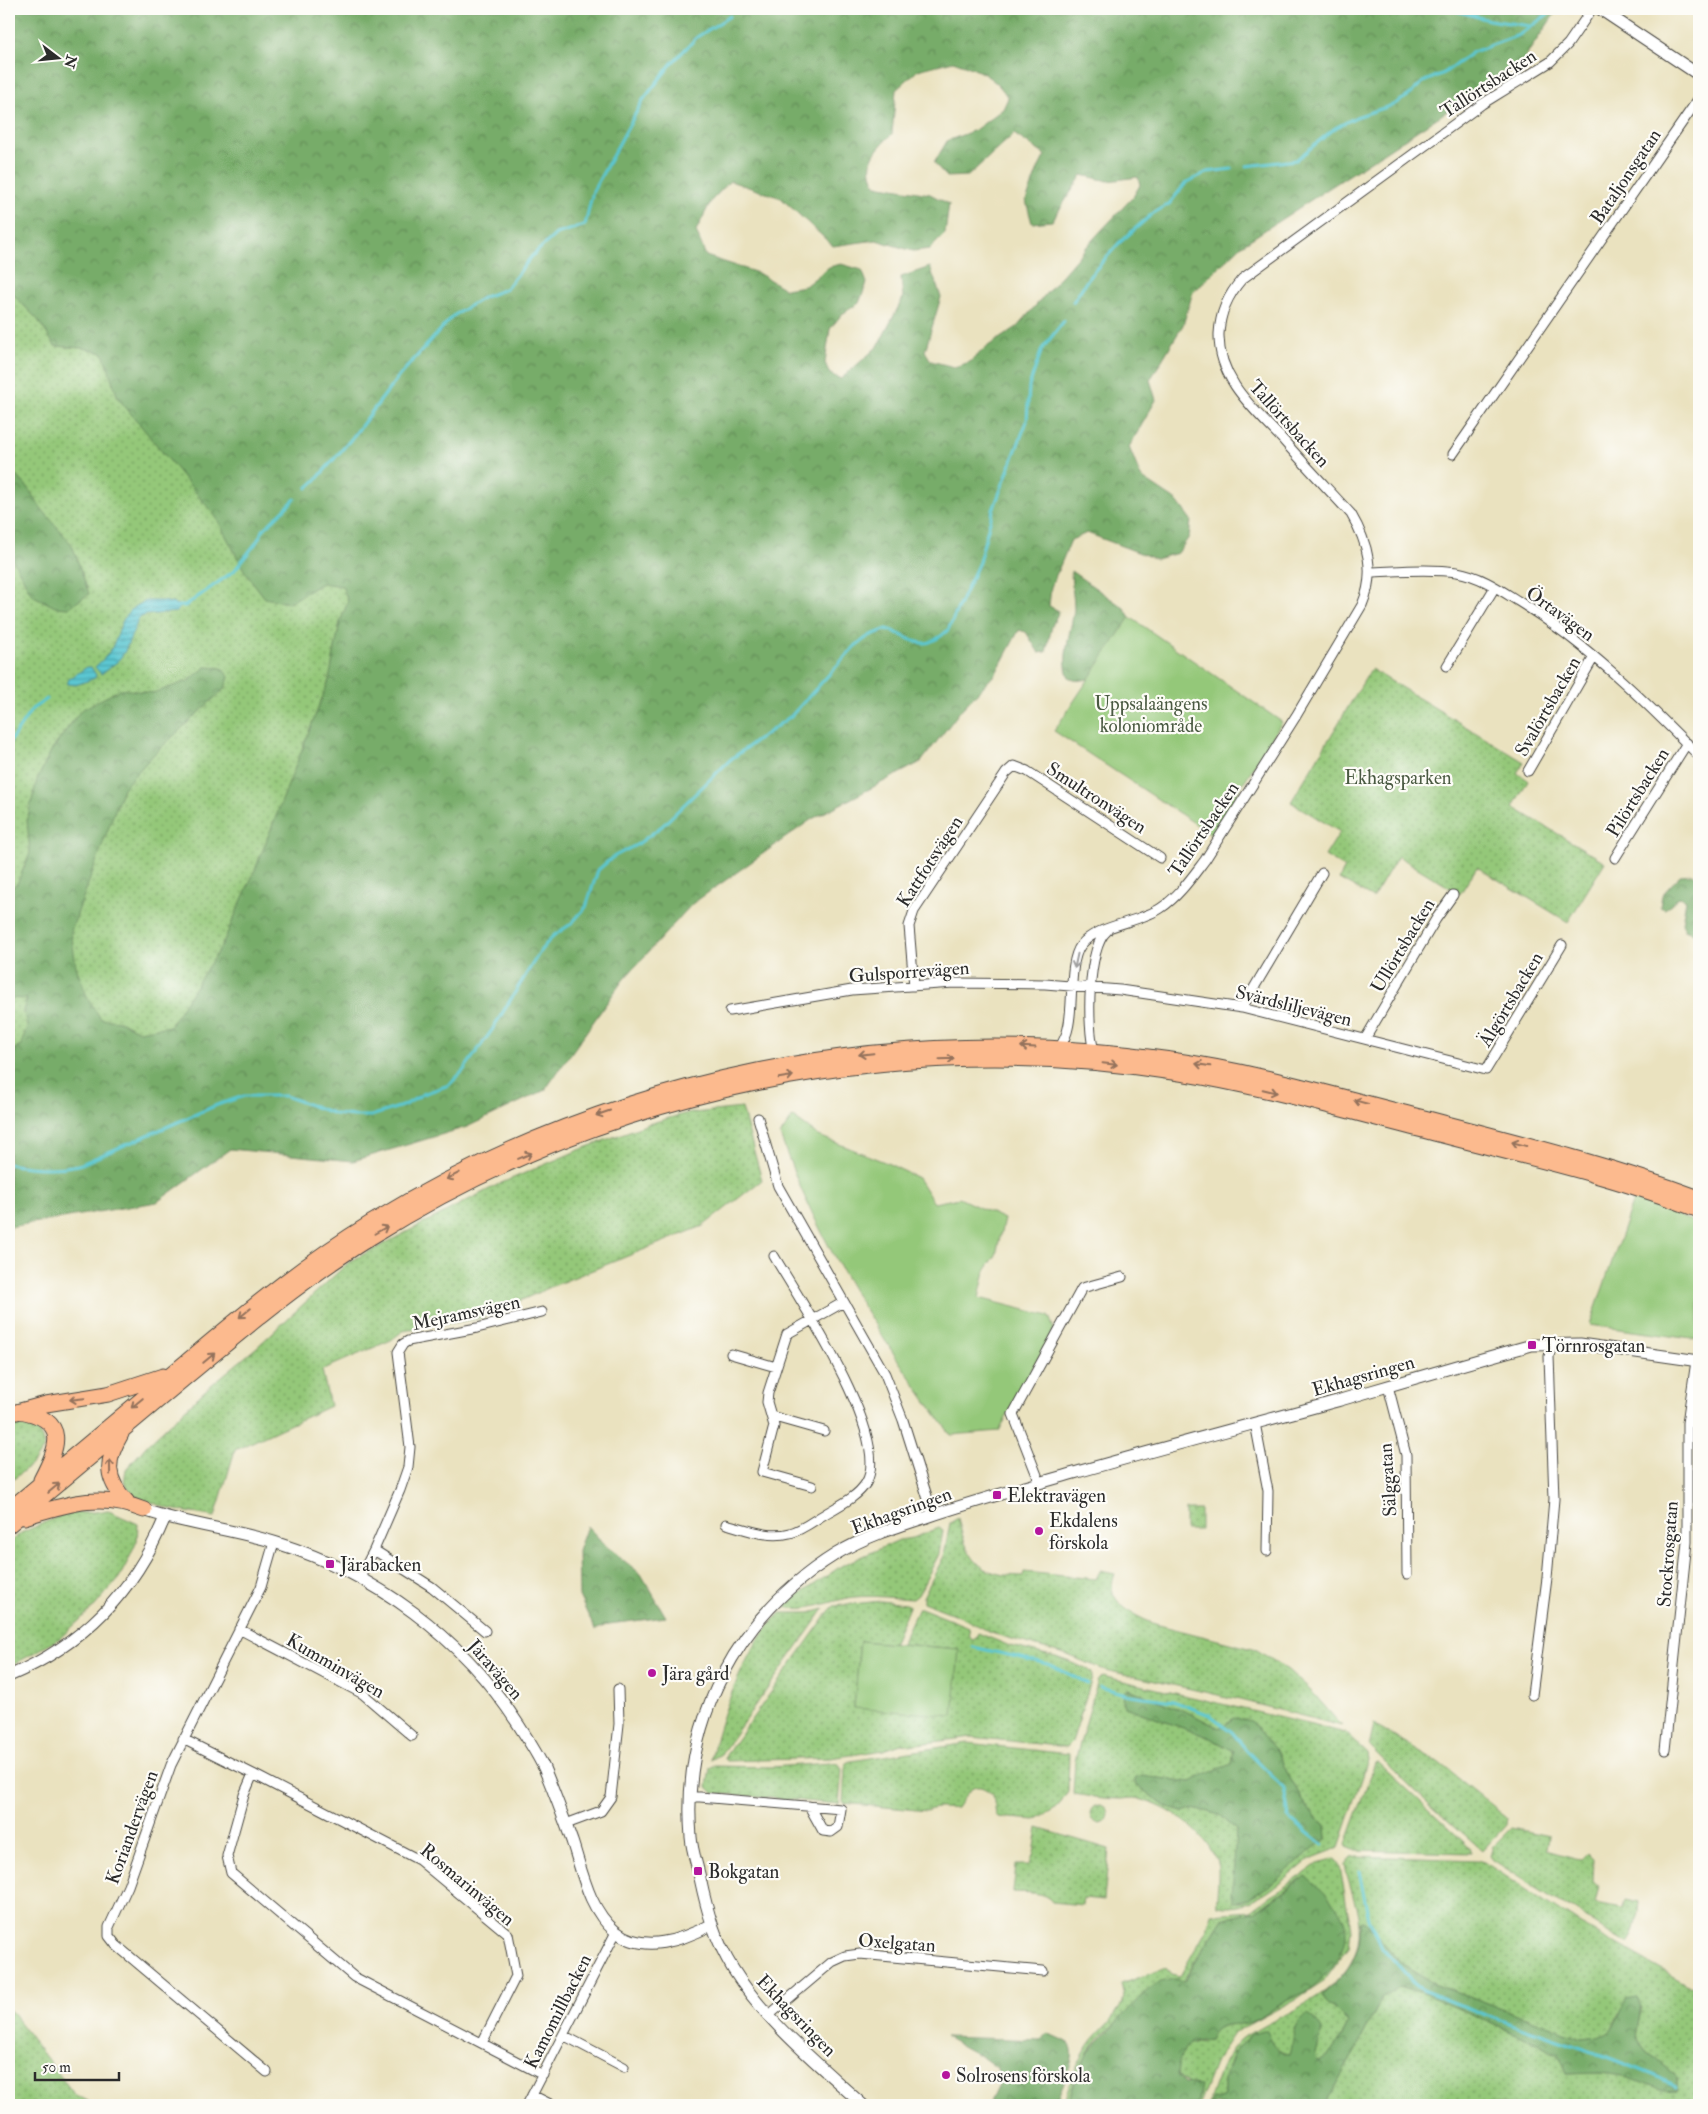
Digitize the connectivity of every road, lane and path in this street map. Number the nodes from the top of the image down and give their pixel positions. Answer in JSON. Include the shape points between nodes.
{"nodes":[{"id":1,"x":1592,"y":9,"type":"edge"},
{"id":2,"x":1600,"y":9,"type":"edge"},
{"id":3,"x":1699,"y":75,"type":"edge"},
{"id":4,"x":1699,"y":98,"type":"edge"},
{"id":5,"x":1453,"y":454,"type":"dead end"},
{"id":6,"x":1370,"y":572,"type":"junction"},
{"id":7,"x":1495,"y":587,"type":"junction"},
{"id":8,"x":1594,"y":657,"type":"junction"},
{"id":9,"x":1447,"y":666,"type":"dead end"},
{"id":10,"x":1687,"y":743,"type":"junction"},
{"id":11,"x":1699,"y":756,"type":"edge"},
{"id":12,"x":1014,"y":766,"type":"joint"},
{"id":13,"x":1528,"y":771,"type":"dead end"},
{"id":14,"x":1160,"y":858,"type":"dead end"},
{"id":15,"x":1615,"y":858,"type":"dead end"},
{"id":16,"x":1322,"y":873,"type":"dead end"},
{"id":17,"x":1453,"y":895,"type":"dead end"},
{"id":18,"x":1108,"y":929,"type":"junction"},
{"id":19,"x":1562,"y":945,"type":"dead end"},
{"id":20,"x":914,"y":986,"type":"junction"},
{"id":21,"x":1073,"y":986,"type":"junction"},
{"id":22,"x":1090,"y":988,"type":"junction"},
{"id":23,"x":1242,"y":1008,"type":"junction"},
{"id":24,"x":730,"y":1011,"type":"dead end"},
{"id":25,"x":1365,"y":1039,"type":"junction"},
{"id":26,"x":1059,"y":1049,"type":"junction"},
{"id":27,"x":1094,"y":1051,"type":"junction"},
{"id":28,"x":1486,"y":1070,"type":"joint"},
{"id":29,"x":758,"y":1118,"type":"dead end"},
{"id":30,"x":1698,"y":1206,"type":"edge"},
{"id":31,"x":774,"y":1256,"type":"dead end"},
{"id":32,"x":1122,"y":1277,"type":"dead end"},
{"id":33,"x":844,"y":1302,"type":"junction"},
{"id":34,"x":542,"y":1312,"type":"dead end"},
{"id":35,"x":812,"y":1320,"type":"junction"},
{"id":36,"x":1553,"y":1343,"type":"junction"},
{"id":37,"x":731,"y":1354,"type":"dead end"},
{"id":38,"x":1698,"y":1361,"type":"edge"},
{"id":39,"x":776,"y":1367,"type":"junction"},
{"id":40,"x":174,"y":1372,"type":"junction"},
{"id":41,"x":1388,"y":1386,"type":"junction"},
{"id":42,"x":14,"y":1412,"type":"edge"},
{"id":43,"x":771,"y":1416,"type":"junction"},
{"id":44,"x":1255,"y":1423,"type":"junction"},
{"id":45,"x":123,"y":1430,"type":"junction"},
{"id":46,"x":824,"y":1431,"type":"dead end"},
{"id":47,"x":1040,"y":1483,"type":"junction"},
{"id":48,"x":38,"y":1486,"type":"junction"},
{"id":49,"x":812,"y":1486,"type":"dead end"},
{"id":50,"x":127,"y":1502,"type":"junction"},
{"id":51,"x":144,"y":1510,"type":"joint"},
{"id":52,"x":933,"y":1515,"type":"junction"},
{"id":53,"x":165,"y":1517,"type":"junction"},
{"id":54,"x":11,"y":1518,"type":"edge"},
{"id":55,"x":726,"y":1524,"type":"dead end"},
{"id":56,"x":274,"y":1542,"type":"junction"},
{"id":57,"x":374,"y":1550,"type":"junction"},
{"id":58,"x":1266,"y":1551,"type":"dead end"},
{"id":59,"x":1407,"y":1574,"type":"dead end"},
{"id":60,"x":360,"y":1577,"type":"junction"},
{"id":61,"x":239,"y":1629,"type":"junction"},
{"id":62,"x":485,"y":1631,"type":"dead end"},
{"id":63,"x":9,"y":1676,"type":"edge"},
{"id":64,"x":618,"y":1689,"type":"dead end"},
{"id":65,"x":1532,"y":1695,"type":"dead end"},
{"id":66,"x":412,"y":1736,"type":"dead end"},
{"id":67,"x":183,"y":1739,"type":"junction"},
{"id":68,"x":1666,"y":1750,"type":"dead end"},
{"id":69,"x":253,"y":1774,"type":"junction"},
{"id":70,"x":690,"y":1797,"type":"junction"},
{"id":71,"x":809,"y":1806,"type":"dead end"},
{"id":72,"x":566,"y":1824,"type":"junction"},
{"id":73,"x":711,"y":1925,"type":"junction"},
{"id":74,"x":616,"y":1932,"type":"junction"},
{"id":75,"x":1044,"y":1971,"type":"dead end"},
{"id":76,"x":768,"y":2016,"type":"junction"},
{"id":77,"x":564,"y":2035,"type":"junction"},
{"id":78,"x":482,"y":2043,"type":"junction"},
{"id":79,"x":624,"y":2066,"type":"dead end"},
{"id":80,"x":267,"y":2072,"type":"dead end"},
{"id":81,"x":543,"y":2075,"type":"junction"},
{"id":82,"x":532,"y":2095,"type":"junction"},
{"id":83,"x":527,"y":2105,"type":"edge"},
{"id":84,"x":552,"y":2105,"type":"edge"},
{"id":85,"x":862,"y":2105,"type":"edge"}],
"edges":[{"from":1,"to":6,"type":"street","name":"Tallörtsbacken","via":[[1568,44],[1550,62],[1482,104],[1250,273],[1232,290],[1224,307],[1219,339],[1220,357],[1226,373],[1247,402],[1351,514],[1363,534]]},
{"from":2,"to":3,"type":"street"},
{"from":4,"to":5,"type":"street","name":"Bataljonsgatan"},
{"from":6,"to":7,"type":"street","name":"Örtavägen","via":[[1458,572]]},
{"from":6,"to":18,"type":"street","name":"Tallörtsbacken","via":[[1362,605],[1205,860],[1161,908]]},
{"from":7,"to":8,"type":"street","name":"Örtavägen","via":[[1565,633]]},
{"from":7,"to":9,"type":"street"},
{"from":8,"to":10,"type":"street","name":"Örtavägen","via":[[1624,681]]},
{"from":8,"to":13,"type":"street","name":"Svalörtsbacken"},
{"from":10,"to":11,"type":"street","name":"Örtavägen"},
{"from":10,"to":15,"type":"street","name":"Pilörtsbacken"},
{"from":12,"to":14,"type":"street","name":"Smultronvägen","via":[[1027,771]]},
{"from":12,"to":20,"type":"street","name":"Kattfotsvägen","via":[[1006,773],[914,911],[909,926]]},
{"from":16,"to":23,"type":"street"},
{"from":17,"to":25,"type":"street","name":"Ullörtsbacken"},
{"from":18,"to":21,"type":"street","name":"Tallörtsbacken","one_way":true,"via":[[1090,936],[1081,946],[1075,957]]},
{"from":18,"to":22,"type":"street","via":[[1096,946]]},
{"from":19,"to":28,"type":"street","name":"Älgörtsbacken"},
{"from":20,"to":21,"type":"street","name":"Gulsporrevägen","via":[[1005,982]]},
{"from":20,"to":24,"type":"street","name":"Gulsporrevägen","via":[[852,990]]},
{"from":21,"to":22,"type":"street","name":"Gulsporrevägen"},
{"from":21,"to":26,"type":"street","name":"Tallörtsbacken","via":[[1068,1028]]},
{"from":22,"to":23,"type":"street","name":"Svärdsliljevägen","via":[[1167,995]]},
{"from":22,"to":27,"type":"street","via":[[1089,1031]]},
{"from":23,"to":25,"type":"street","name":"Svärdsliljevägen"},
{"from":25,"to":28,"type":"street","name":"Svärdsliljevägen"},
{"from":26,"to":27,"type":"highway"},
{"from":26,"to":40,"type":"highway","one_way":true,"via":[[950,1047],[809,1061],[695,1085],[567,1126],[515,1146],[460,1173],[367,1226],[269,1294]]},
{"from":30,"to":27,"type":"highway","one_way":true,"via":[[1587,1162],[1259,1076],[1173,1060]]},
{"from":29,"to":33,"type":"street","via":[[778,1186]]},
{"from":45,"to":30,"type":"highway","one_way":true,"via":[[314,1274],[373,1235],[458,1186],[566,1139],[661,1106],[735,1087],[851,1066],[909,1060],[1019,1058],[1176,1072],[1275,1092],[1427,1131]]},
{"from":31,"to":35,"type":"street"},
{"from":32,"to":47,"type":"street","via":[[1082,1288],[1013,1414]]},
{"from":33,"to":35,"type":"street"},
{"from":33,"to":52,"type":"street","via":[[884,1374],[903,1420]]},
{"from":34,"to":57,"type":"street","name":"Mejramsvägen","via":[[408,1341],[401,1347],[398,1352],[410,1447],[408,1467]]},
{"from":35,"to":39,"type":"street","via":[[787,1334]]},
{"from":35,"to":55,"type":"street","via":[[854,1398],[863,1422],[871,1451],[866,1483],[844,1503],[788,1534],[761,1533]]},
{"from":36,"to":38,"type":"street","name":"Ekhagsringen","via":[[1616,1348]]},
{"from":36,"to":41,"type":"street","name":"Ekhagsringen","via":[[1532,1345]]},
{"from":36,"to":65,"type":"street","via":[[1549,1356],[1554,1499]]},
{"from":37,"to":39,"type":"street"},
{"from":38,"to":68,"type":"street","name":"Stockrosgatan","via":[[1687,1423],[1687,1542]]},
{"from":39,"to":43,"type":"street","via":[[767,1402]]},
{"from":40,"to":42,"type":"highway","one_way":true,"via":[[108,1394]]},
{"from":40,"to":48,"type":"highway","one_way":true},
{"from":41,"to":44,"type":"street","name":"Ekhagsringen"},
{"from":41,"to":59,"type":"street","name":"Sälggatan","via":[[1406,1454]]},
{"from":42,"to":48,"type":"highway","via":[[32,1413],[47,1421],[56,1435],[56,1449]]},
{"from":43,"to":46,"type":"street"},
{"from":43,"to":49,"type":"street","via":[[774,1426],[762,1472]]},
{"from":44,"to":47,"type":"street","name":"Ekhagsringen"},
{"from":44,"to":58,"type":"street","via":[[1268,1491]]},
{"from":50,"to":45,"type":"highway","one_way":true,"via":[[114,1487],[109,1470],[112,1451]]},
{"from":54,"to":45,"type":"highway","one_way":true},
{"from":47,"to":52,"type":"street","name":"Ekhagsringen"},
{"from":48,"to":54,"type":"highway"},
{"from":50,"to":51,"type":"highway"},
{"from":50,"to":54,"type":"highway","via":[[81,1501]]},
{"from":51,"to":53,"type":"street","name":"Järavägen"},
{"from":52,"to":70,"type":"street","name":"Ekhagsringen","via":[[879,1533],[839,1552],[807,1574],[752,1628],[731,1658],[711,1700],[701,1730]]},
{"from":53,"to":56,"type":"street","name":"Järavägen"},
{"from":53,"to":63,"type":"street","via":[[135,1574],[105,1613],[59,1650]]},
{"from":56,"to":60,"type":"street","name":"Järavägen"},
{"from":56,"to":61,"type":"street","name":"Koriandervägen","via":[[261,1587]]},
{"from":57,"to":60,"type":"street","name":"Mejramsvägen"},
{"from":57,"to":62,"type":"street","via":[[432,1587]]},
{"from":60,"to":72,"type":"street","name":"Järavägen","via":[[433,1627],[481,1673],[542,1765]]},
{"from":61,"to":66,"type":"street","name":"Kumminvägen","via":[[363,1694]]},
{"from":61,"to":67,"type":"street","name":"Koriandervägen"},
{"from":64,"to":72,"type":"street","via":[[619,1724],[611,1797],[601,1811]]},
{"from":67,"to":69,"type":"street","name":"Rosmarinvägen"},
{"from":67,"to":80,"type":"street","name":"Koriandervägen","via":[[128,1886],[109,1927],[109,1936]]},
{"from":69,"to":78,"type":"street","via":[[227,1856],[231,1873],[354,1977]]},
{"from":69,"to":78,"type":"street","name":"Rosmarinvägen","via":[[419,1860],[508,1934],[516,1976]]},
{"from":70,"to":71,"type":"street"},
{"from":70,"to":73,"type":"street","name":"Ekhagsringen","via":[[692,1842]]},
{"from":72,"to":74,"type":"street","name":"Järavägen","via":[[595,1905]]},
{"from":73,"to":74,"type":"street","name":"Järavägen","via":[[679,1939],[654,1944]]},
{"from":73,"to":76,"type":"street","name":"Ekhagsringen","via":[[732,1968]]},
{"from":74,"to":77,"type":"street","name":"Kamomillbacken"},
{"from":75,"to":76,"type":"street","name":"Oxelgatan","via":[[860,1954],[845,1956],[832,1962]]},
{"from":76,"to":85,"type":"street","name":"Ekhagsringen"},
{"from":77,"to":79,"type":"street"},
{"from":77,"to":81,"type":"street","name":"Kamomillbacken"},
{"from":78,"to":81,"type":"street"},
{"from":81,"to":82,"type":"street","name":"Kamomillbacken"},
{"from":82,"to":83,"type":"street","name":"Kamomillbacken"},
{"from":82,"to":84,"type":"street"}]}
